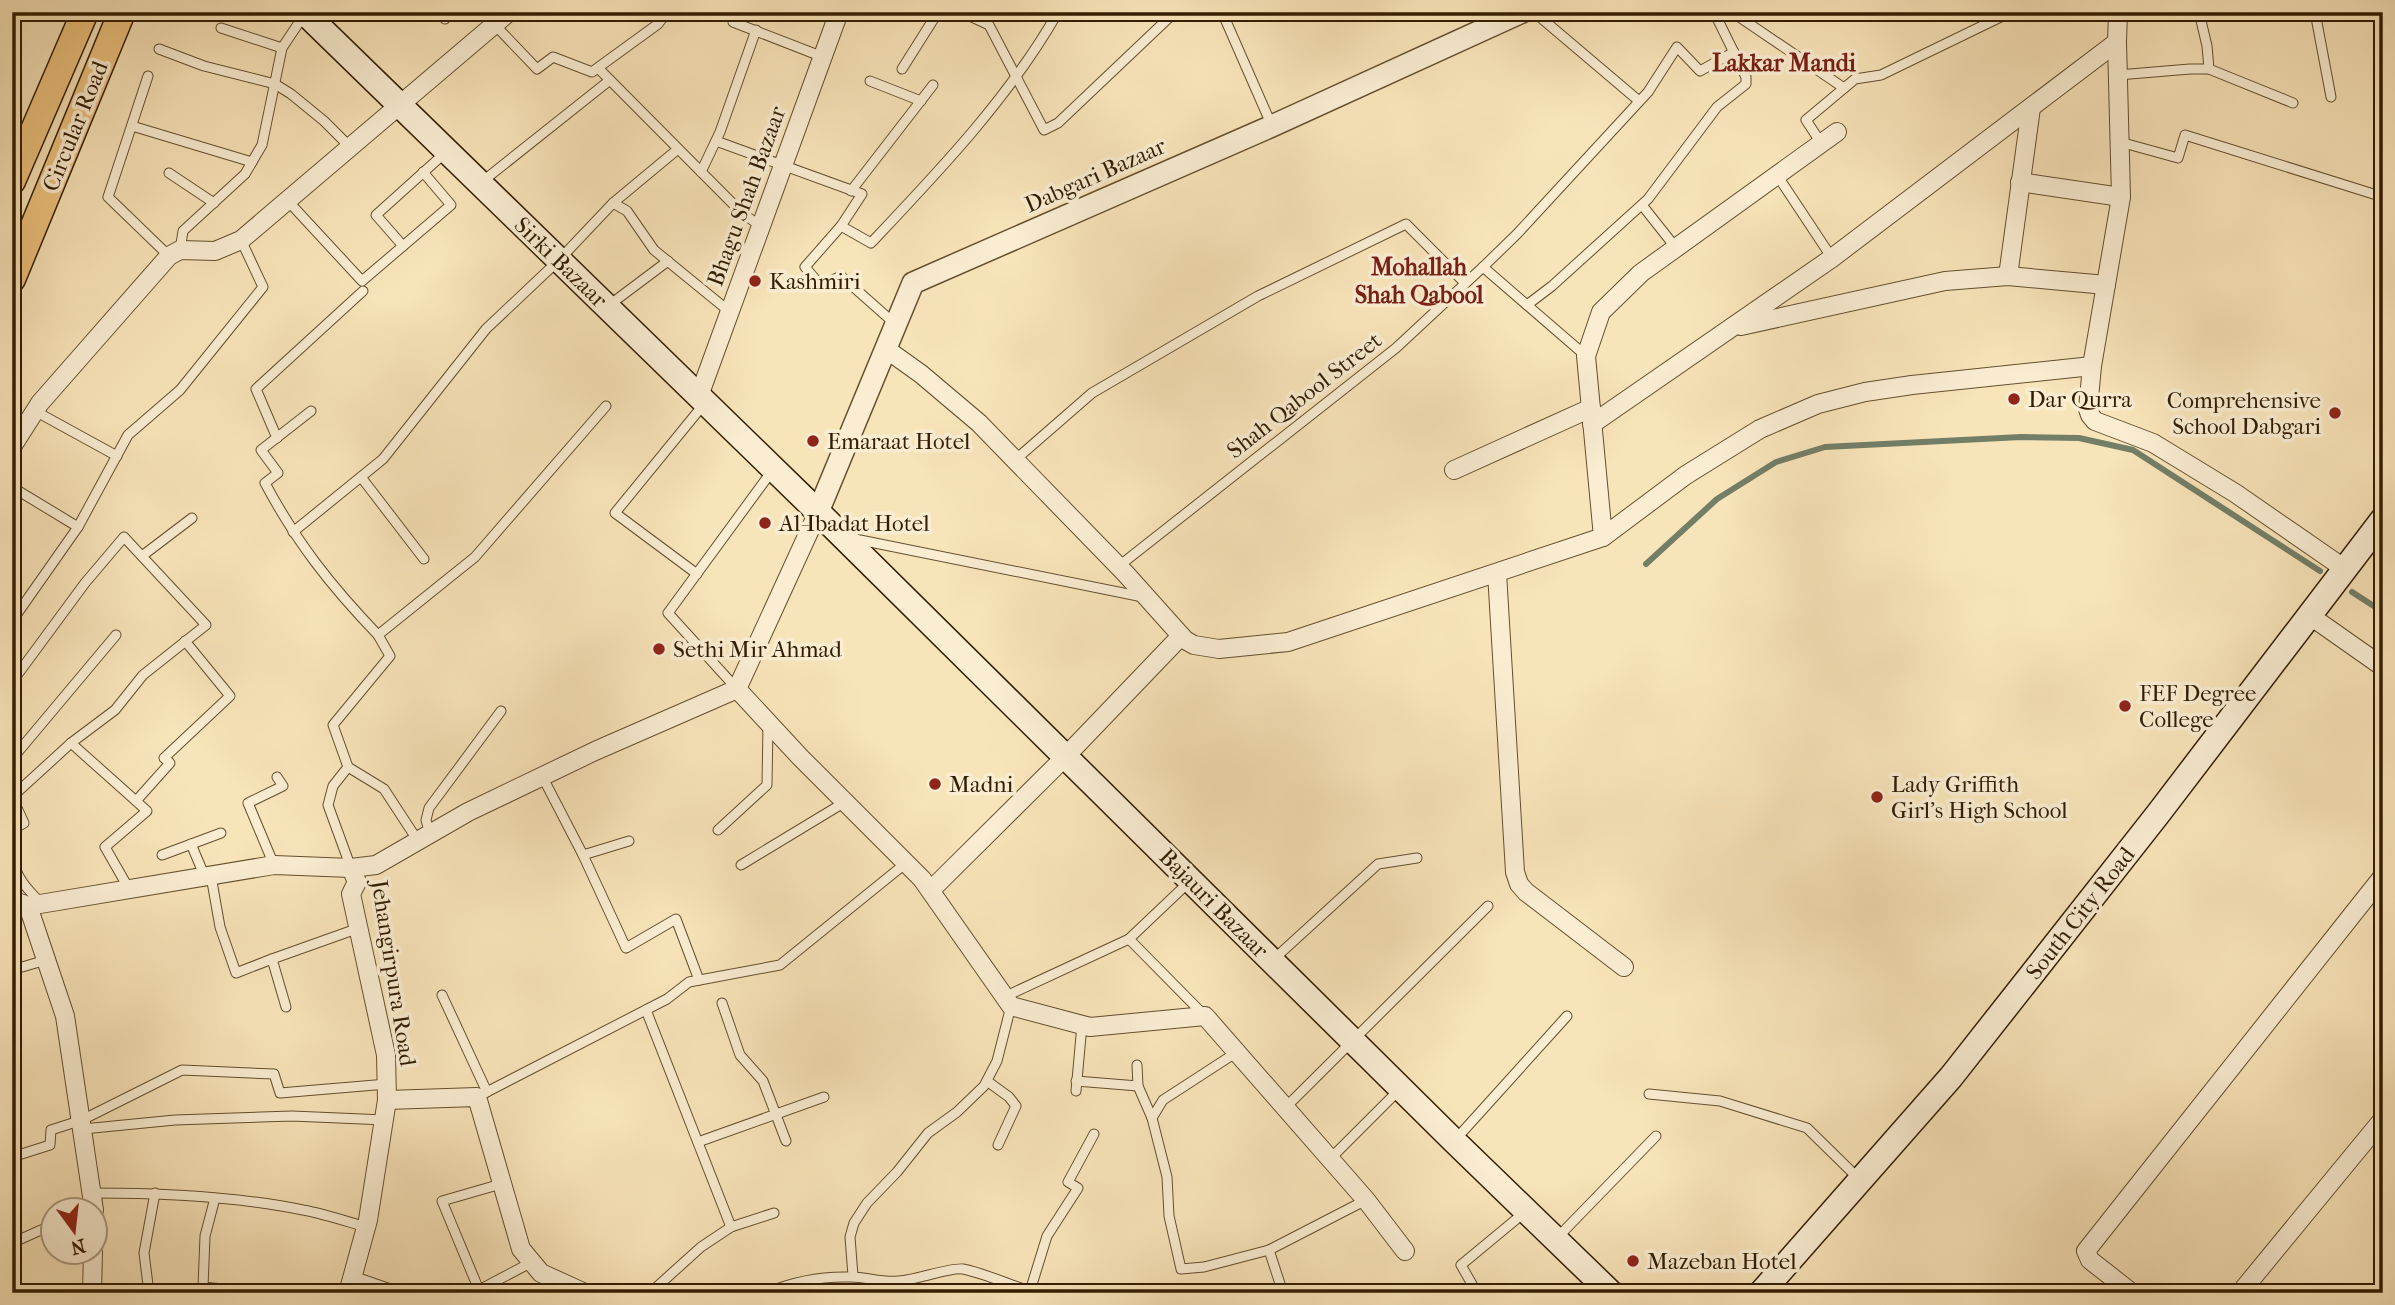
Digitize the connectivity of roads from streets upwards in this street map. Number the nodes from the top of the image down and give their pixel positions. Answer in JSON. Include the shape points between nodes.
{"nodes":[{"id":1,"x":85,"y":12,"type":"edge"},
{"id":2,"x":122,"y":12,"type":"edge"},
{"id":3,"x":509,"y":12,"type":"edge"},
{"id":4,"x":839,"y":12,"type":"edge"},
{"id":5,"x":1522,"y":12,"type":"edge"},
{"id":6,"x":2118,"y":12,"type":"edge"},
{"id":7,"x":305,"y":13,"type":"edge"},
{"id":8,"x":2117,"y":42,"type":"junction"},
{"id":9,"x":400,"y":106,"type":"junction"},
{"id":10,"x":2031,"y":108,"type":"junction"},
{"id":11,"x":1837,"y":132,"type":"dead end"},
{"id":12,"x":12,"y":181,"type":"edge"},
{"id":13,"x":2020,"y":182,"type":"junction"},
{"id":14,"x":2121,"y":197,"type":"junction"},
{"id":15,"x":2008,"y":276,"type":"junction"},
{"id":16,"x":12,"y":279,"type":"edge"},
{"id":17,"x":2106,"y":285,"type":"junction"},
{"id":18,"x":1733,"y":327,"type":"junction"},
{"id":19,"x":886,"y":349,"type":"junction"},
{"id":20,"x":2092,"y":366,"type":"junction"},
{"id":21,"x":702,"y":399,"type":"junction"},
{"id":22,"x":1591,"y":416,"type":"junction"},
{"id":23,"x":12,"y":447,"type":"edge"},
{"id":24,"x":1454,"y":470,"type":"dead end"},
{"id":25,"x":818,"y":512,"type":"junction"},
{"id":26,"x":2383,"y":519,"type":"edge"},
{"id":27,"x":1604,"y":537,"type":"junction"},
{"id":28,"x":2345,"y":569,"type":"junction"},
{"id":29,"x":1497,"y":573,"type":"junction"},
{"id":30,"x":2309,"y":615,"type":"junction"},
{"id":31,"x":1181,"y":636,"type":"junction"},
{"id":32,"x":2383,"y":667,"type":"edge"},
{"id":33,"x":737,"y":689,"type":"junction"},
{"id":34,"x":1065,"y":757,"type":"junction"},
{"id":35,"x":351,"y":868,"type":"junction"},
{"id":36,"x":2383,"y":876,"type":"edge"},
{"id":37,"x":931,"y":890,"type":"junction"},
{"id":38,"x":27,"y":903,"type":"edge"},
{"id":39,"x":1624,"y":967,"type":"dead end"},
{"id":40,"x":387,"y":1092,"type":"junction"},
{"id":41,"x":2383,"y":1119,"type":"edge"},
{"id":42,"x":90,"y":1196,"type":"edge"},
{"id":43,"x":1405,"y":1251,"type":"dead end"},
{"id":44,"x":93,"y":1266,"type":"edge"},
{"id":45,"x":351,"y":1284,"type":"edge"},
{"id":46,"x":92,"y":1293,"type":"edge"},
{"id":47,"x":585,"y":1293,"type":"edge"},
{"id":48,"x":1612,"y":1293,"type":"edge"},
{"id":49,"x":1760,"y":1293,"type":"edge"},
{"id":50,"x":2132,"y":1293,"type":"edge"},
{"id":51,"x":2240,"y":1293,"type":"edge"}],
"edges":[{"from":1,"to":12,"type":"main road"},
{"from":2,"to":16,"type":"main road","name":"Circular Road"},
{"from":3,"to":9,"type":"street"},
{"from":4,"to":21,"type":"street","name":"Bhagu Shah Bazaar"},
{"from":5,"to":19,"type":"street","name":"Dabgari Bazaar","via":[[913,283]]},
{"from":6,"to":8,"type":"street"},
{"from":7,"to":9,"type":"main road","name":"Sirki Bazaar"},
{"from":8,"to":10,"type":"street"},
{"from":8,"to":14,"type":"street"},
{"from":9,"to":21,"type":"main road","name":"Sirki Bazaar"},
{"from":9,"to":23,"type":"street","via":[[240,240],[215,251],[174,253],[35,411]]},
{"from":10,"to":13,"type":"street"},
{"from":10,"to":18,"type":"street"},
{"from":11,"to":22,"type":"street","via":[[1642,273],[1601,312],[1586,356]]},
{"from":13,"to":14,"type":"street"},
{"from":13,"to":15,"type":"street"},
{"from":14,"to":17,"type":"street"},
{"from":15,"to":17,"type":"street"},
{"from":15,"to":18,"type":"street","via":[[1945,281]]},
{"from":17,"to":20,"type":"street"},
{"from":18,"to":22,"type":"street"},
{"from":19,"to":25,"type":"street","name":"Dabgari Bazaar"},
{"from":19,"to":31,"type":"street","via":[[979,423]]},
{"from":20,"to":27,"type":"street","via":[[1912,384],[1818,404],[1760,429],[1686,475]]},
{"from":20,"to":28,"type":"street","via":[[2088,409],[2095,421],[2153,443]]},
{"from":21,"to":25,"type":"main road","name":"Sirki Bazaar"},
{"from":22,"to":24,"type":"street"},
{"from":22,"to":27,"type":"street"},
{"from":25,"to":33,"type":"street"},
{"from":25,"to":34,"type":"main road","name":"Bajauri Bazaar"},
{"from":26,"to":28,"type":"main road","name":"South City Road"},
{"from":27,"to":29,"type":"street"},
{"from":28,"to":30,"type":"main road","name":"South City Road"},
{"from":29,"to":31,"type":"street","via":[[1289,642],[1219,649],[1194,645]]},
{"from":29,"to":39,"type":"street","via":[[1515,872],[1526,892]]},
{"from":30,"to":32,"type":"street"},
{"from":30,"to":49,"type":"main road","name":"South City Road","via":[[1951,1077]]},
{"from":31,"to":34,"type":"street"},
{"from":33,"to":35,"type":"street","via":[[468,812],[376,865]]},
{"from":33,"to":37,"type":"street"},
{"from":34,"to":37,"type":"street"},
{"from":34,"to":48,"type":"main road","name":"Bajauri Bazaar"},
{"from":35,"to":38,"type":"street","via":[[274,865]]},
{"from":35,"to":40,"type":"street","name":"Jehangirpura Road","via":[[356,881],[351,894],[386,1055]]},
{"from":36,"to":50,"type":"street","via":[[2086,1251],[2090,1260]]},
{"from":37,"to":43,"type":"street","via":[[1007,1002],[1090,1027],[1205,1016]]},
{"from":38,"to":42,"type":"street","via":[[65,1016]]},
{"from":40,"to":45,"type":"street","name":"Jehangirpura Road","via":[[366,1227]]},
{"from":40,"to":47,"type":"street","via":[[482,1094],[501,1184],[521,1249],[541,1273]]},
{"from":41,"to":51,"type":"street"},
{"from":44,"to":46,"type":"street"}]}
